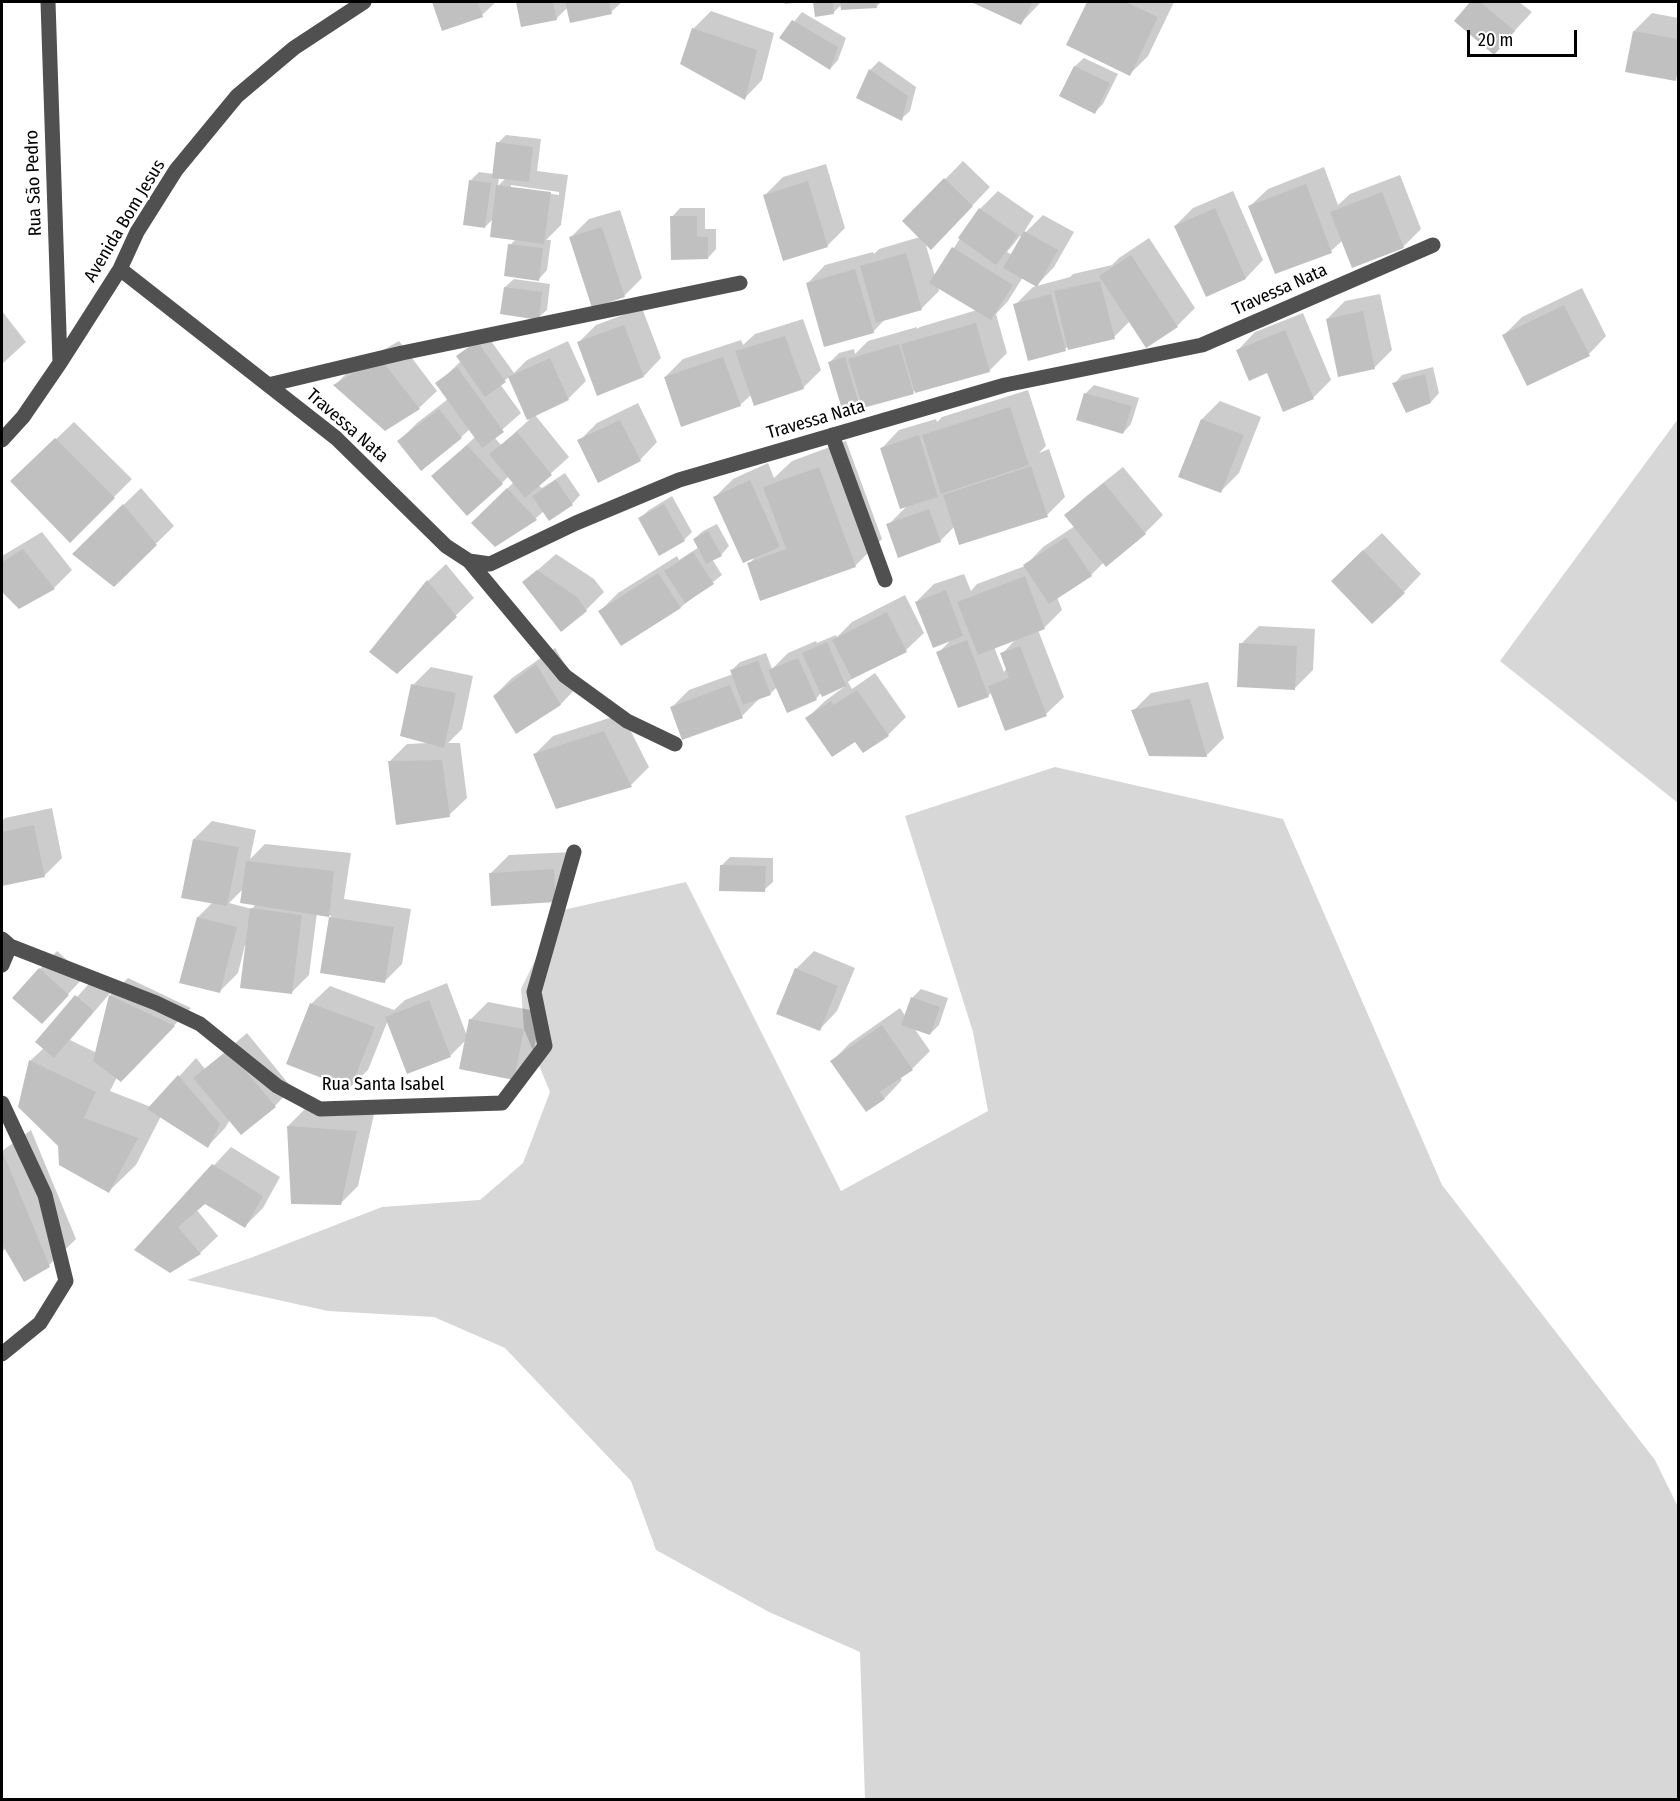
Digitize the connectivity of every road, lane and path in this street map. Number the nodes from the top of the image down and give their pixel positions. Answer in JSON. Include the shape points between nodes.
{"nodes":[{"id":1,"x":48,"y":2,"type":"edge"},
{"id":2,"x":364,"y":2,"type":"edge"},
{"id":3,"x":1433,"y":245,"type":"dead end"},
{"id":4,"x":120,"y":269,"type":"junction"},
{"id":5,"x":740,"y":283,"type":"dead end"},
{"id":6,"x":60,"y":363,"type":"junction"},
{"id":7,"x":268,"y":385,"type":"junction"},
{"id":8,"x":832,"y":435,"type":"junction"},
{"id":9,"x":2,"y":440,"type":"edge"},
{"id":10,"x":469,"y":561,"type":"junction"},
{"id":11,"x":885,"y":580,"type":"dead end"},
{"id":12,"x":675,"y":744,"type":"dead end"},
{"id":13,"x":574,"y":852,"type":"dead end"},
{"id":14,"x":6,"y":942,"type":"edge"},
{"id":15,"x":2,"y":965,"type":"edge"},
{"id":16,"x":2,"y":1103,"type":"edge"},
{"id":17,"x":2,"y":1354,"type":"edge"}],
"edges":[{"from":1,"to":6,"type":"street","name":"Rua São Pedro"},
{"from":2,"to":4,"type":"street","name":"Avenida Bom Jesus","via":[[294,48],[237,96],[176,170],[137,232]]},
{"from":3,"to":8,"type":"street","name":"Travessa Nata","via":[[1202,345],[1005,385]]},
{"from":4,"to":6,"type":"street","name":"Avenida Bom Jesus"},
{"from":4,"to":7,"type":"street","name":"Travessa Nata"},
{"from":5,"to":7,"type":"street","name":"Travessa Nata"},
{"from":6,"to":9,"type":"street","name":"Avenida Bom Jesus"},
{"from":7,"to":10,"type":"street","name":"Travessa Nata","via":[[336,438],[446,546]]},
{"from":8,"to":10,"type":"street","name":"Travessa Nata","via":[[679,480],[490,564]]},
{"from":8,"to":11,"type":"street"},
{"from":10,"to":12,"type":"street","via":[[565,676],[627,721]]},
{"from":13,"to":14,"type":"street","name":"Rua Santa Isabel","via":[[534,992],[545,1046],[501,1102],[320,1108],[277,1086],[201,1024]]},
{"from":14,"to":15,"type":"street"},
{"from":16,"to":17,"type":"street","via":[[45,1195],[66,1281],[40,1323]]}]}
